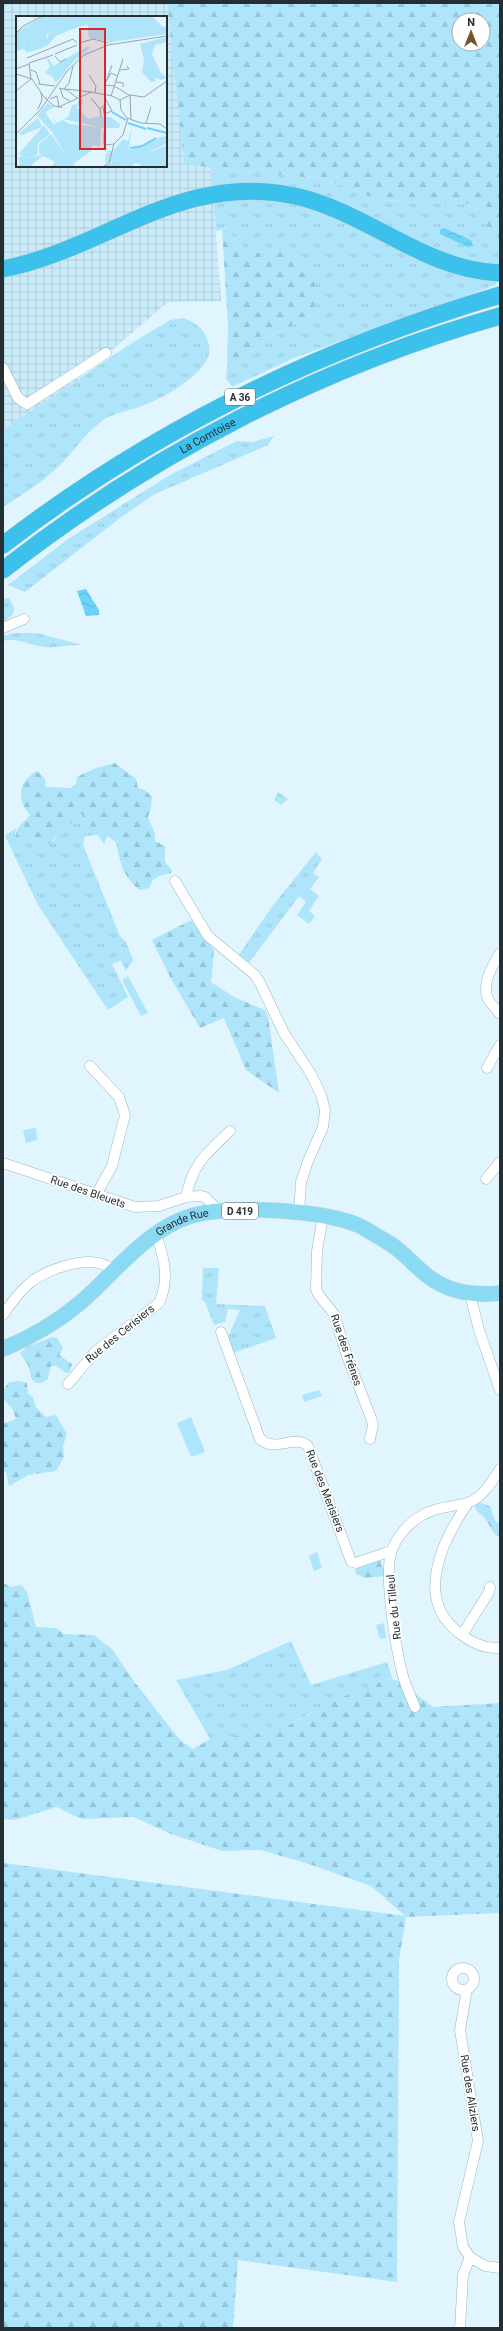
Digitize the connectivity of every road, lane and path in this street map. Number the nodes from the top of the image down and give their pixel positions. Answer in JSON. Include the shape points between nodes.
{"nodes":[{"id":1,"x":3,"y":269,"type":"edge"},
{"id":2,"x":500,"y":274,"type":"edge"},
{"id":3,"x":500,"y":295,"type":"edge"},
{"id":4,"x":500,"y":316,"type":"edge"},
{"id":5,"x":106,"y":353,"type":"dead end"},
{"id":6,"x":3,"y":368,"type":"edge"},
{"id":7,"x":3,"y":545,"type":"edge"},
{"id":8,"x":3,"y":570,"type":"edge"},
{"id":9,"x":24,"y":620,"type":"dead end"},
{"id":10,"x":3,"y":628,"type":"edge"},
{"id":11,"x":176,"y":881,"type":"dead end"},
{"id":12,"x":500,"y":953,"type":"edge"},
{"id":13,"x":500,"y":1014,"type":"edge"},
{"id":14,"x":500,"y":1045,"type":"edge"},
{"id":15,"x":90,"y":1066,"type":"dead end"},
{"id":16,"x":487,"y":1068,"type":"dead end"},
{"id":17,"x":230,"y":1131,"type":"dead end"},
{"id":18,"x":500,"y":1162,"type":"edge"},
{"id":19,"x":3,"y":1163,"type":"edge"},
{"id":20,"x":486,"y":1179,"type":"dead end"},
{"id":21,"x":96,"y":1195,"type":"junction"},
{"id":22,"x":186,"y":1197,"type":"junction"},
{"id":23,"x":215,"y":1211,"type":"junction"},
{"id":24,"x":299,"y":1213,"type":"junction"},
{"id":25,"x":323,"y":1216,"type":"junction"},
{"id":26,"x":156,"y":1234,"type":"junction"},
{"id":27,"x":114,"y":1272,"type":"junction"},
{"id":28,"x":470,"y":1294,"type":"junction"},
{"id":29,"x":500,"y":1294,"type":"edge"},
{"id":30,"x":3,"y":1315,"type":"edge"},
{"id":31,"x":221,"y":1332,"type":"dead end"},
{"id":32,"x":3,"y":1349,"type":"edge"},
{"id":33,"x":68,"y":1384,"type":"dead end"},
{"id":34,"x":500,"y":1390,"type":"edge"},
{"id":35,"x":370,"y":1439,"type":"dead end"},
{"id":36,"x":500,"y":1468,"type":"edge"},
{"id":37,"x":468,"y":1503,"type":"junction"},
{"id":38,"x":391,"y":1551,"type":"junction"},
{"id":39,"x":490,"y":1587,"type":"dead end"},
{"id":40,"x":462,"y":1635,"type":"junction"},
{"id":41,"x":500,"y":1648,"type":"edge"},
{"id":42,"x":415,"y":1707,"type":"dead end"},
{"id":43,"x":467,"y":1989,"type":"dead end"},
{"id":44,"x":470,"y":2257,"type":"junction"},
{"id":45,"x":500,"y":2268,"type":"edge"},
{"id":46,"x":460,"y":2328,"type":"edge"}],
"edges":[{"from":1,"to":2,"type":"highway","via":[[36,260],[176,204],[219,194],[253,192],[295,196],[321,204],[434,259],[471,271]]},
{"from":3,"to":7,"type":"highway","name":"La Comtoise","number":"A 36","via":[[357,344],[233,400],[115,467]]},
{"from":4,"to":8,"type":"highway","name":"La Comtoise","number":"A 36","via":[[438,334],[365,361],[241,418],[126,483],[64,524]]},
{"from":5,"to":6,"type":"street","via":[[26,404],[18,398]]},
{"from":9,"to":10,"type":"street"},
{"from":11,"to":24,"type":"street","via":[[208,936],[255,975],[284,1033],[308,1069],[321,1095],[325,1117],[301,1182]]},
{"from":12,"to":13,"type":"street","via":[[490,971],[487,983],[488,998]]},
{"from":14,"to":16,"type":"street"},
{"from":15,"to":21,"type":"street","via":[[119,1097],[125,1115],[112,1166]]},
{"from":17,"to":22,"type":"street","via":[[193,1170]]},
{"from":18,"to":20,"type":"street"},
{"from":19,"to":21,"type":"street","name":"Rue des Bleuets"},
{"from":21,"to":22,"type":"street","name":"Rue des Bleuets","via":[[135,1207],[159,1206]]},
{"from":22,"to":23,"type":"street","name":"Rue des Bleuets","via":[[205,1197]]},
{"from":23,"to":24,"type":"main road","name":"Grande Rue","number":"D 419"},
{"from":23,"to":26,"type":"main road","name":"Grande Rue","number":"D 419","via":[[187,1217]]},
{"from":24,"to":25,"type":"main road","name":"Grande Rue","number":"D 419"},
{"from":25,"to":28,"type":"main road","name":"Grande Rue","number":"D 419","via":[[362,1227],[392,1245],[436,1283],[451,1290]]},
{"from":25,"to":35,"type":"street","name":"Rue des Frênes","via":[[317,1251],[316,1289],[334,1314],[371,1418],[373,1425]]},
{"from":26,"to":27,"type":"main road","name":"Grande Rue","number":"D 419"},
{"from":26,"to":33,"type":"street","name":"Rue des Cerisiers","via":[[165,1267],[164,1291],[159,1303],[96,1351]]},
{"from":27,"to":30,"type":"street","via":[[105,1263],[91,1262],[53,1270],[30,1283]]},
{"from":27,"to":32,"type":"main road","name":"Grande Rue","number":"D 419","via":[[52,1325]]},
{"from":28,"to":29,"type":"main road","name":"Grande Rue","number":"D 419"},
{"from":28,"to":34,"type":"street","via":[[479,1330]]},
{"from":31,"to":38,"type":"street","name":"Rue des Merisiers","via":[[260,1439],[268,1444],[298,1441],[308,1446],[351,1561],[356,1563]]},
{"from":36,"to":37,"type":"street","via":[[494,1479]]},
{"from":37,"to":38,"type":"street","via":[[445,1506],[421,1516],[406,1528]]},
{"from":37,"to":40,"type":"street","via":[[444,1542],[436,1572],[440,1608],[447,1622]]},
{"from":38,"to":42,"type":"street","name":"Rue du Tilleul","via":[[392,1609],[403,1676]]},
{"from":39,"to":40,"type":"street"},
{"from":40,"to":41,"type":"street","via":[[481,1646]]},
{"from":43,"to":44,"type":"street","name":"Rue des Aliziers","via":[[460,2030],[478,2141],[459,2222],[463,2247]]},
{"from":44,"to":45,"type":"street","via":[[485,2266]]},
{"from":44,"to":46,"type":"street","via":[[463,2275]]}]}
